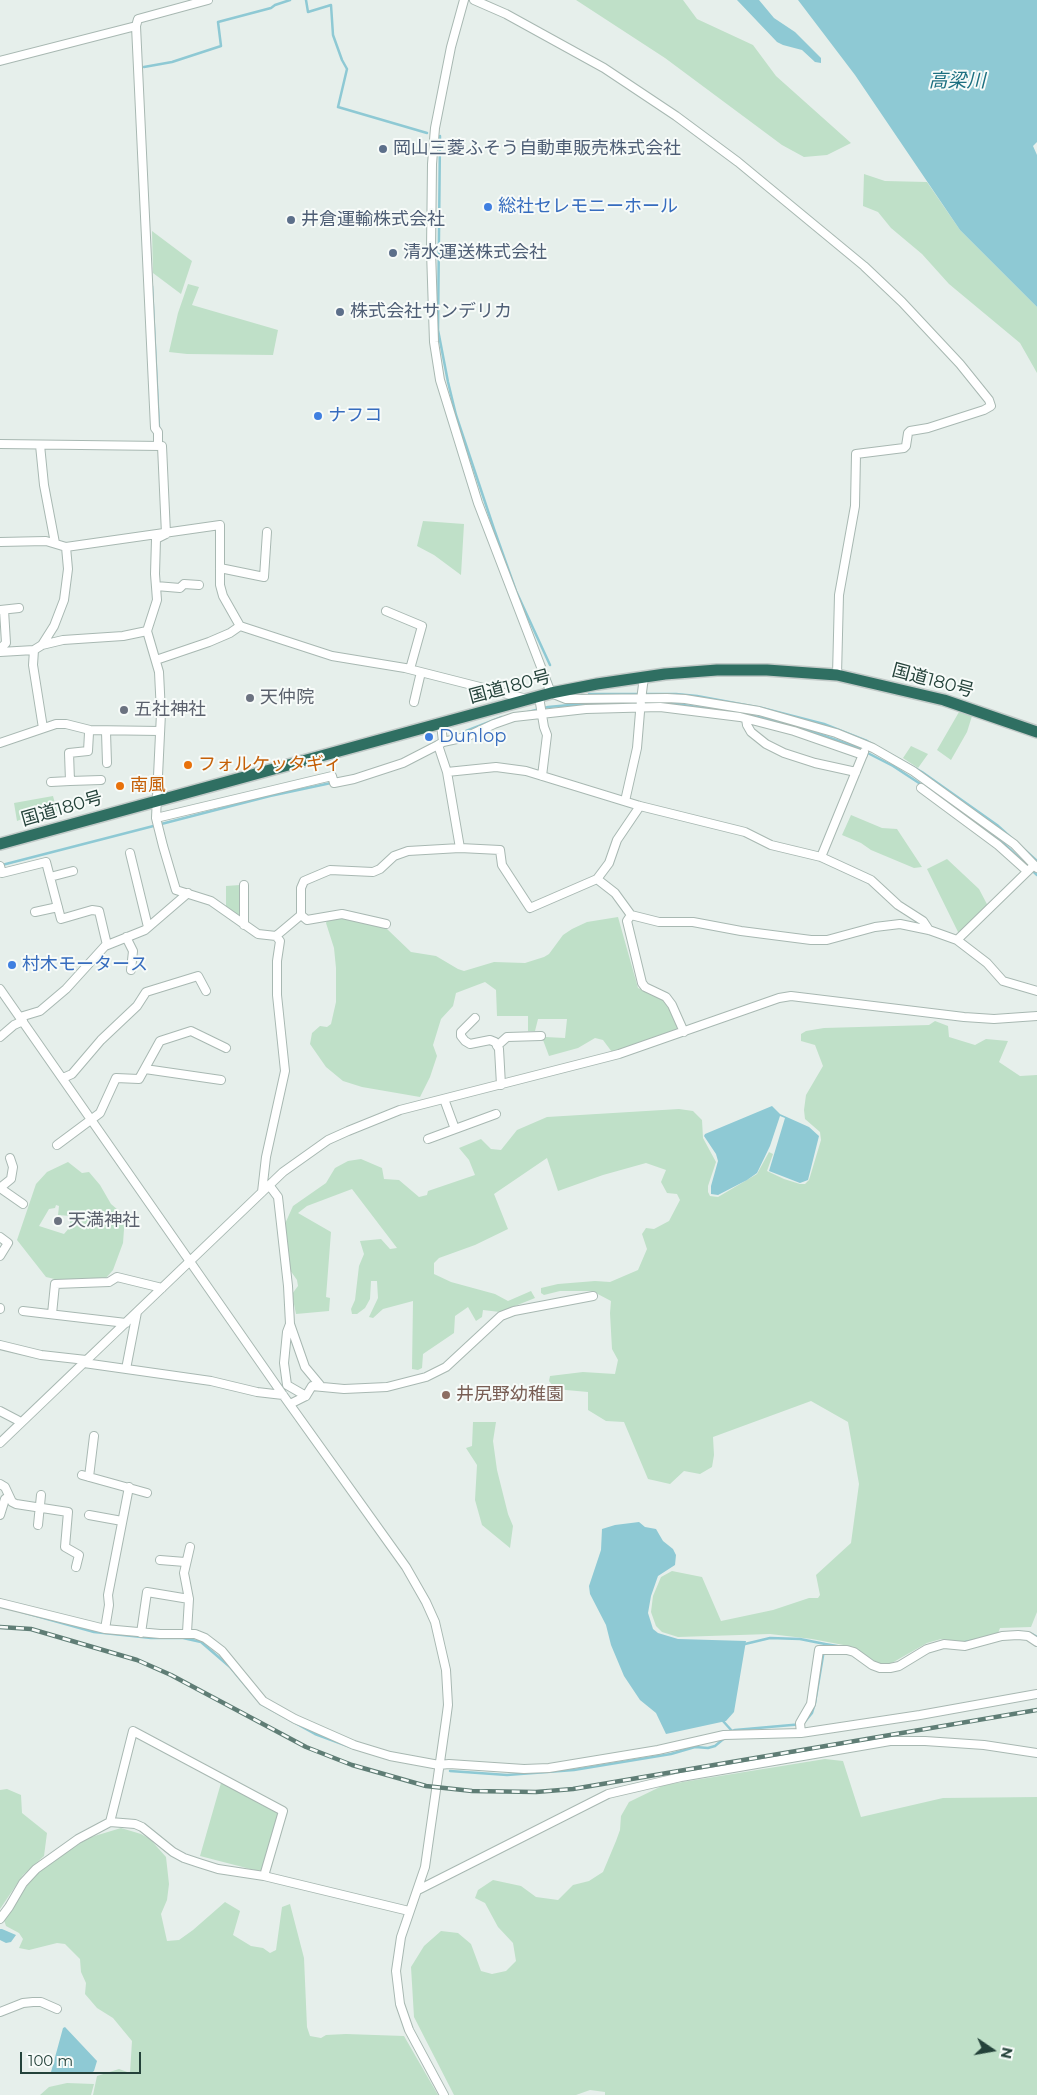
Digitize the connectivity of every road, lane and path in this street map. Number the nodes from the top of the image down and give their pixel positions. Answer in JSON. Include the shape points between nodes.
{"nodes":[{"id":1,"x":208,"y":0,"type":"edge"},
{"id":2,"x":464,"y":0,"type":"edge"},
{"id":3,"x":474,"y":0,"type":"edge"},
{"id":4,"x":136,"y":26,"type":"junction"},
{"id":5,"x":0,"y":60,"type":"edge"},
{"id":6,"x":0,"y":444,"type":"edge"},
{"id":7,"x":158,"y":446,"type":"junction"},
{"id":8,"x":40,"y":447,"type":"junction"},
{"id":9,"x":267,"y":532,"type":"dead end"},
{"id":10,"x":166,"y":534,"type":"junction"},
{"id":11,"x":0,"y":542,"type":"edge"},
{"id":12,"x":55,"y":543,"type":"junction"},
{"id":13,"x":66,"y":547,"type":"junction"},
{"id":14,"x":220,"y":568,"type":"junction"},
{"id":15,"x":199,"y":585,"type":"dead end"},
{"id":16,"x":156,"y":586,"type":"junction"},
{"id":17,"x":20,"y":608,"type":"dead end"},
{"id":18,"x":2,"y":610,"type":"edge"},
{"id":19,"x":386,"y":611,"type":"dead end"},
{"id":20,"x":240,"y":626,"type":"junction"},
{"id":21,"x":147,"y":632,"type":"junction"},
{"id":22,"x":42,"y":645,"type":"junction"},
{"id":23,"x":34,"y":650,"type":"junction"},
{"id":24,"x":0,"y":651,"type":"edge"},
{"id":25,"x":156,"y":660,"type":"junction"},
{"id":26,"x":410,"y":670,"type":"junction"},
{"id":27,"x":421,"y":672,"type":"junction"},
{"id":28,"x":838,"y":676,"type":"junction"},
{"id":29,"x":644,"y":677,"type":"junction"},
{"id":30,"x":551,"y":693,"type":"junction"},
{"id":31,"x":641,"y":700,"type":"junction"},
{"id":32,"x":414,"y":702,"type":"dead end"},
{"id":33,"x":538,"y":705,"type":"junction"},
{"id":34,"x":746,"y":719,"type":"junction"},
{"id":35,"x":441,"y":724,"type":"junction"},
{"id":36,"x":43,"y":728,"type":"junction"},
{"id":37,"x":90,"y":730,"type":"junction"},
{"id":38,"x":106,"y":732,"type":"junction"},
{"id":39,"x":160,"y":732,"type":"junction"},
{"id":40,"x":1037,"y":732,"type":"edge"},
{"id":41,"x":0,"y":743,"type":"edge"},
{"id":42,"x":441,"y":743,"type":"junction"},
{"id":43,"x":864,"y":750,"type":"junction"},
{"id":44,"x":107,"y":763,"type":"dead end"},
{"id":45,"x":447,"y":772,"type":"junction"},
{"id":46,"x":856,"y":772,"type":"junction"},
{"id":47,"x":542,"y":776,"type":"junction"},
{"id":48,"x":101,"y":780,"type":"dead end"},
{"id":49,"x":70,"y":781,"type":"junction"},
{"id":50,"x":51,"y":782,"type":"dead end"},
{"id":51,"x":921,"y":788,"type":"dead end"},
{"id":52,"x":156,"y":801,"type":"junction"},
{"id":53,"x":625,"y":801,"type":"junction"},
{"id":54,"x":640,"y":806,"type":"junction"},
{"id":55,"x":156,"y":818,"type":"junction"},
{"id":56,"x":0,"y":844,"type":"edge"},
{"id":57,"x":460,"y":848,"type":"junction"},
{"id":58,"x":130,"y":853,"type":"dead end"},
{"id":59,"x":821,"y":857,"type":"junction"},
{"id":60,"x":0,"y":867,"type":"edge"},
{"id":61,"x":1032,"y":868,"type":"edge"},
{"id":62,"x":73,"y":872,"type":"dead end"},
{"id":63,"x":50,"y":877,"type":"junction"},
{"id":64,"x":597,"y":879,"type":"junction"},
{"id":65,"x":244,"y":886,"type":"dead end"},
{"id":66,"x":188,"y":893,"type":"junction"},
{"id":67,"x":58,"y":907,"type":"junction"},
{"id":68,"x":35,"y":912,"type":"dead end"},
{"id":69,"x":301,"y":915,"type":"junction"},
{"id":70,"x":631,"y":915,"type":"junction"},
{"id":71,"x":386,"y":924,"type":"dead end"},
{"id":72,"x":244,"y":925,"type":"junction"},
{"id":73,"x":148,"y":927,"type":"junction"},
{"id":74,"x":929,"y":930,"type":"junction"},
{"id":75,"x":276,"y":936,"type":"junction"},
{"id":76,"x":126,"y":937,"type":"junction"},
{"id":77,"x":957,"y":940,"type":"junction"},
{"id":78,"x":107,"y":945,"type":"junction"},
{"id":79,"x":131,"y":970,"type":"dead end"},
{"id":80,"x":0,"y":989,"type":"edge"},
{"id":81,"x":206,"y":991,"type":"dead end"},
{"id":82,"x":1037,"y":991,"type":"edge"},
{"id":83,"x":1037,"y":1016,"type":"edge"},
{"id":84,"x":475,"y":1018,"type":"dead end"},
{"id":85,"x":21,"y":1019,"type":"junction"},
{"id":86,"x":684,"y":1032,"type":"junction"},
{"id":87,"x":541,"y":1036,"type":"dead end"},
{"id":88,"x":0,"y":1037,"type":"edge"},
{"id":89,"x":497,"y":1046,"type":"junction"},
{"id":90,"x":226,"y":1048,"type":"dead end"},
{"id":91,"x":145,"y":1068,"type":"junction"},
{"id":92,"x":63,"y":1078,"type":"junction"},
{"id":93,"x":222,"y":1080,"type":"dead end"},
{"id":94,"x":501,"y":1084,"type":"junction"},
{"id":95,"x":444,"y":1099,"type":"junction"},
{"id":96,"x":496,"y":1114,"type":"dead end"},
{"id":97,"x":92,"y":1120,"type":"junction"},
{"id":98,"x":455,"y":1129,"type":"junction"},
{"id":99,"x":428,"y":1139,"type":"dead end"},
{"id":100,"x":57,"y":1145,"type":"dead end"},
{"id":101,"x":10,"y":1158,"type":"dead end"},
{"id":102,"x":269,"y":1185,"type":"junction"},
{"id":103,"x":0,"y":1188,"type":"edge"},
{"id":104,"x":262,"y":1192,"type":"junction"},
{"id":105,"x":23,"y":1204,"type":"dead end"},
{"id":106,"x":0,"y":1237,"type":"edge"},
{"id":107,"x":0,"y":1256,"type":"edge"},
{"id":108,"x":190,"y":1261,"type":"junction"},
{"id":109,"x":162,"y":1288,"type":"junction"},
{"id":110,"x":593,"y":1296,"type":"dead end"},
{"id":111,"x":23,"y":1311,"type":"dead end"},
{"id":112,"x":137,"y":1312,"type":"junction"},
{"id":113,"x":52,"y":1314,"type":"junction"},
{"id":114,"x":126,"y":1323,"type":"junction"},
{"id":115,"x":290,"y":1324,"type":"junction"},
{"id":116,"x":0,"y":1344,"type":"edge"},
{"id":117,"x":85,"y":1361,"type":"junction"},
{"id":118,"x":126,"y":1369,"type":"junction"},
{"id":119,"x":320,"y":1385,"type":"junction"},
{"id":120,"x":283,"y":1395,"type":"junction"},
{"id":121,"x":306,"y":1396,"type":"junction"},
{"id":122,"x":290,"y":1404,"type":"junction"},
{"id":123,"x":0,"y":1411,"type":"edge"},
{"id":124,"x":21,"y":1422,"type":"junction"},
{"id":125,"x":94,"y":1436,"type":"dead end"},
{"id":126,"x":0,"y":1443,"type":"edge"},
{"id":127,"x":0,"y":1484,"type":"edge"},
{"id":128,"x":129,"y":1487,"type":"junction"},
{"id":129,"x":147,"y":1493,"type":"dead end"},
{"id":130,"x":41,"y":1495,"type":"dead end"},
{"id":131,"x":8,"y":1497,"type":"junction"},
{"id":132,"x":40,"y":1508,"type":"junction"},
{"id":133,"x":0,"y":1515,"type":"edge"},
{"id":134,"x":89,"y":1515,"type":"dead end"},
{"id":135,"x":122,"y":1522,"type":"junction"},
{"id":136,"x":38,"y":1525,"type":"dead end"},
{"id":137,"x":190,"y":1547,"type":"dead end"},
{"id":138,"x":160,"y":1560,"type":"dead end"},
{"id":139,"x":185,"y":1562,"type":"junction"},
{"id":140,"x":76,"y":1567,"type":"dead end"},
{"id":141,"x":189,"y":1599,"type":"junction"},
{"id":142,"x":0,"y":1603,"type":"edge"},
{"id":143,"x":105,"y":1629,"type":"junction"},
{"id":144,"x":187,"y":1632,"type":"junction"},
{"id":145,"x":141,"y":1633,"type":"junction"},
{"id":146,"x":1037,"y":1642,"type":"edge"},
{"id":147,"x":1037,"y":1694,"type":"edge"},
{"id":148,"x":800,"y":1728,"type":"junction"},
{"id":149,"x":1037,"y":1753,"type":"edge"},
{"id":150,"x":439,"y":1765,"type":"junction"},
{"id":151,"x":110,"y":1822,"type":"junction"},
{"id":152,"x":264,"y":1876,"type":"junction"},
{"id":153,"x":418,"y":1890,"type":"junction"},
{"id":154,"x":409,"y":1911,"type":"junction"},
{"id":155,"x":0,"y":1919,"type":"edge"},
{"id":156,"x":57,"y":2009,"type":"dead end"},
{"id":157,"x":0,"y":2012,"type":"edge"},
{"id":158,"x":444,"y":2095,"type":"edge"}],
"edges":[{"from":1,"to":4,"type":"street","via":[[138,19]]},
{"from":2,"to":30,"type":"street","via":[[435,128],[431,251],[434,342],[440,380],[478,503]]},
{"from":3,"to":28,"type":"street","via":[[604,68],[684,122],[768,186],[902,302],[989,400],[989,408],[910,431],[904,448],[859,452],[854,457],[855,506],[839,595]]},
{"from":4,"to":5,"type":"street"},
{"from":4,"to":7,"type":"street"},
{"from":6,"to":8,"type":"street"},
{"from":7,"to":8,"type":"street"},
{"from":7,"to":10,"type":"street","via":[[162,446]]},
{"from":8,"to":12,"type":"street"},
{"from":9,"to":14,"type":"street","via":[[264,577]]},
{"from":10,"to":13,"type":"street"},
{"from":10,"to":14,"type":"street","via":[[220,525]]},
{"from":10,"to":16,"type":"street","via":[[156,539]]},
{"from":11,"to":12,"type":"street"},
{"from":12,"to":13,"type":"street"},
{"from":13,"to":22,"type":"street","via":[[68,569],[64,600]]},
{"from":14,"to":20,"type":"street","via":[[223,596]]},
{"from":15,"to":16,"type":"street","via":[[184,584],[180,588]]},
{"from":16,"to":21,"type":"street","via":[[158,600]]},
{"from":17,"to":18,"type":"street"},
{"from":18,"to":24,"type":"street","via":[[6,643]]},
{"from":19,"to":26,"type":"street","via":[[422,626]]},
{"from":20,"to":25,"type":"street","via":[[208,642]]},
{"from":20,"to":26,"type":"street","via":[[332,656]]},
{"from":21,"to":22,"type":"street","via":[[62,640]]},
{"from":21,"to":25,"type":"street"},
{"from":22,"to":23,"type":"street"},
{"from":23,"to":24,"type":"street"},
{"from":23,"to":36,"type":"street","via":[[33,666]]},
{"from":25,"to":39,"type":"street","via":[[161,694]]},
{"from":26,"to":27,"type":"street"},
{"from":27,"to":32,"type":"street"},
{"from":27,"to":33,"type":"street"},
{"from":28,"to":29,"type":"highway","name":"国道180号","via":[[717,670]]},
{"from":28,"to":40,"type":"highway","name":"国道180号","via":[[944,700]]},
{"from":29,"to":30,"type":"highway","name":"国道180号"},
{"from":29,"to":31,"type":"street"},
{"from":30,"to":31,"type":"street","via":[[566,699]]},
{"from":30,"to":33,"type":"highway","name":"国道180号"},
{"from":31,"to":33,"type":"street","via":[[586,708]]},
{"from":31,"to":34,"type":"street","via":[[671,708]]},
{"from":31,"to":43,"type":"street","via":[[685,699],[759,711],[819,727]]},
{"from":31,"to":53,"type":"street","via":[[637,748]]},
{"from":33,"to":35,"type":"highway","name":"国道180号"},
{"from":33,"to":42,"type":"street","via":[[466,737]]},
{"from":33,"to":47,"type":"street","via":[[547,735]]},
{"from":34,"to":43,"type":"street"},
{"from":34,"to":46,"type":"street","via":[[751,732],[784,753]]},
{"from":35,"to":42,"type":"street"},
{"from":35,"to":52,"type":"highway","name":"国道180号"},
{"from":36,"to":37,"type":"street","via":[[66,724]]},
{"from":36,"to":41,"type":"street"},
{"from":37,"to":38,"type":"street"},
{"from":37,"to":49,"type":"street","via":[[88,751],[69,753]]},
{"from":38,"to":39,"type":"street"},
{"from":38,"to":44,"type":"street"},
{"from":39,"to":52,"type":"street"},
{"from":42,"to":45,"type":"street"},
{"from":42,"to":55,"type":"street","via":[[403,763],[354,779],[334,783],[332,776]]},
{"from":43,"to":46,"type":"street"},
{"from":43,"to":61,"type":"street","via":[[908,768],[946,794],[1014,844]]},
{"from":45,"to":47,"type":"street","via":[[496,768]]},
{"from":45,"to":57,"type":"street"},
{"from":46,"to":59,"type":"street"},
{"from":47,"to":53,"type":"street"},
{"from":48,"to":49,"type":"street"},
{"from":49,"to":50,"type":"street"},
{"from":51,"to":61,"type":"street"},
{"from":52,"to":55,"type":"street"},
{"from":52,"to":56,"type":"highway","name":"国道180号"},
{"from":53,"to":54,"type":"street"},
{"from":54,"to":59,"type":"street","via":[[729,827],[782,849]]},
{"from":54,"to":64,"type":"street","via":[[617,840],[609,863]]},
{"from":55,"to":66,"type":"street","via":[[176,890]]},
{"from":57,"to":64,"type":"street","via":[[500,850],[502,865],[530,908]]},
{"from":57,"to":69,"type":"street","via":[[402,852],[373,872],[330,870],[316,874],[302,883]]},
{"from":58,"to":73,"type":"street"},
{"from":59,"to":74,"type":"street","via":[[871,880],[898,906],[923,921]]},
{"from":60,"to":63,"type":"street","via":[[2,872],[46,862]]},
{"from":61,"to":77,"type":"street"},
{"from":62,"to":63,"type":"street"},
{"from":63,"to":67,"type":"street"},
{"from":64,"to":70,"type":"street","via":[[615,893]]},
{"from":65,"to":72,"type":"street"},
{"from":66,"to":72,"type":"street","via":[[211,901]]},
{"from":66,"to":73,"type":"street"},
{"from":67,"to":68,"type":"street"},
{"from":67,"to":78,"type":"street","via":[[61,918],[99,911]]},
{"from":69,"to":71,"type":"street","via":[[306,920],[342,914]]},
{"from":69,"to":75,"type":"street"},
{"from":70,"to":74,"type":"street","via":[[659,922],[693,922],[811,940],[827,940],[875,926],[900,924]]},
{"from":70,"to":86,"type":"street","via":[[627,921],[642,983],[666,997]]},
{"from":72,"to":75,"type":"street","via":[[258,934]]},
{"from":73,"to":76,"type":"street"},
{"from":74,"to":77,"type":"street"},
{"from":75,"to":104,"type":"street","via":[[280,941],[277,995],[285,1071],[266,1157]]},
{"from":76,"to":78,"type":"street"},
{"from":76,"to":79,"type":"street","via":[[133,950]]},
{"from":77,"to":82,"type":"street","via":[[987,963],[1002,981]]},
{"from":78,"to":85,"type":"street","via":[[66,989],[40,1011]]},
{"from":80,"to":85,"type":"street"},
{"from":81,"to":92,"type":"street","via":[[198,976],[146,992],[137,1006],[101,1040],[72,1074]]},
{"from":83,"to":86,"type":"street","via":[[964,1017],[790,996]]},
{"from":84,"to":89,"type":"street","via":[[461,1032],[465,1042],[490,1040]]},
{"from":85,"to":88,"type":"street"},
{"from":85,"to":92,"type":"street"},
{"from":86,"to":94,"type":"street","via":[[619,1054]]},
{"from":87,"to":89,"type":"street","via":[[507,1037]]},
{"from":89,"to":94,"type":"street"},
{"from":90,"to":91,"type":"street","via":[[192,1030],[160,1041]]},
{"from":91,"to":93,"type":"street"},
{"from":91,"to":97,"type":"street","via":[[139,1079],[116,1078],[100,1113]]},
{"from":92,"to":97,"type":"street"},
{"from":94,"to":95,"type":"street"},
{"from":95,"to":98,"type":"street"},
{"from":95,"to":102,"type":"street","via":[[400,1110],[337,1136],[295,1162]]},
{"from":96,"to":98,"type":"street"},
{"from":97,"to":100,"type":"street"},
{"from":97,"to":108,"type":"street"},
{"from":98,"to":99,"type":"street"},
{"from":101,"to":103,"type":"street","via":[[13,1167],[11,1179]]},
{"from":102,"to":104,"type":"street"},
{"from":102,"to":115,"type":"street","via":[[278,1197]]},
{"from":103,"to":105,"type":"street"},
{"from":104,"to":108,"type":"street"},
{"from":106,"to":107,"type":"street","via":[[8,1243]]},
{"from":108,"to":109,"type":"street"},
{"from":108,"to":120,"type":"street"},
{"from":109,"to":112,"type":"street"},
{"from":109,"to":113,"type":"street","via":[[117,1277],[109,1282],[55,1284]]},
{"from":110,"to":119,"type":"street","via":[[501,1316],[446,1367],[426,1377],[387,1388],[344,1389]]},
{"from":111,"to":113,"type":"street"},
{"from":112,"to":114,"type":"street"},
{"from":112,"to":118,"type":"street"},
{"from":113,"to":114,"type":"street"},
{"from":114,"to":117,"type":"street"},
{"from":115,"to":119,"type":"street","via":[[305,1367]]},
{"from":115,"to":121,"type":"street","via":[[284,1363],[287,1385]]},
{"from":116,"to":117,"type":"street","via":[[41,1355]]},
{"from":117,"to":118,"type":"street"},
{"from":117,"to":124,"type":"street"},
{"from":118,"to":120,"type":"street"},
{"from":119,"to":121,"type":"street","via":[[312,1386]]},
{"from":120,"to":122,"type":"street"},
{"from":121,"to":122,"type":"street"},
{"from":122,"to":150,"type":"street","via":[[406,1567],[435,1622],[444,1654],[448,1690]]},
{"from":123,"to":124,"type":"street"},
{"from":124,"to":126,"type":"street"},
{"from":125,"to":128,"type":"street","via":[[85,1476]]},
{"from":127,"to":131,"type":"street","via":[[5,1486]]},
{"from":128,"to":129,"type":"street"},
{"from":128,"to":135,"type":"street"},
{"from":130,"to":132,"type":"street"},
{"from":131,"to":132,"type":"street","via":[[16,1504]]},
{"from":131,"to":133,"type":"street","via":[[4,1499]]},
{"from":132,"to":136,"type":"street"},
{"from":132,"to":140,"type":"street","via":[[68,1512],[65,1547],[79,1555]]},
{"from":134,"to":135,"type":"street"},
{"from":135,"to":143,"type":"street"},
{"from":137,"to":139,"type":"street"},
{"from":138,"to":139,"type":"street"},
{"from":139,"to":141,"type":"street"},
{"from":141,"to":144,"type":"street"},
{"from":141,"to":145,"type":"street","via":[[146,1592]]},
{"from":142,"to":143,"type":"street"},
{"from":143,"to":145,"type":"street"},
{"from":144,"to":145,"type":"street"},
{"from":144,"to":150,"type":"street","via":[[204,1638],[222,1651],[263,1701],[295,1720],[354,1745]]},
{"from":146,"to":148,"type":"street","via":[[1018,1634],[965,1646],[944,1644],[890,1668],[872,1665],[854,1652],[819,1650],[811,1704]]},
{"from":147,"to":148,"type":"street","via":[[920,1715]]},
{"from":148,"to":150,"type":"street","via":[[728,1735],[549,1768]]},
{"from":149,"to":153,"type":"street","via":[[984,1745],[890,1741],[681,1777],[608,1794]]},
{"from":150,"to":153,"type":"street","via":[[425,1866]]},
{"from":151,"to":152,"type":"street","via":[[142,1827],[184,1858],[218,1869]]},
{"from":151,"to":152,"type":"street","via":[[132,1730],[283,1811]]},
{"from":151,"to":155,"type":"street","via":[[78,1839],[36,1869]]},
{"from":152,"to":154,"type":"street"},
{"from":153,"to":154,"type":"street"},
{"from":154,"to":158,"type":"street","via":[[396,1958],[396,1984],[408,2030]]},
{"from":156,"to":157,"type":"street","via":[[33,2002]]}]}
